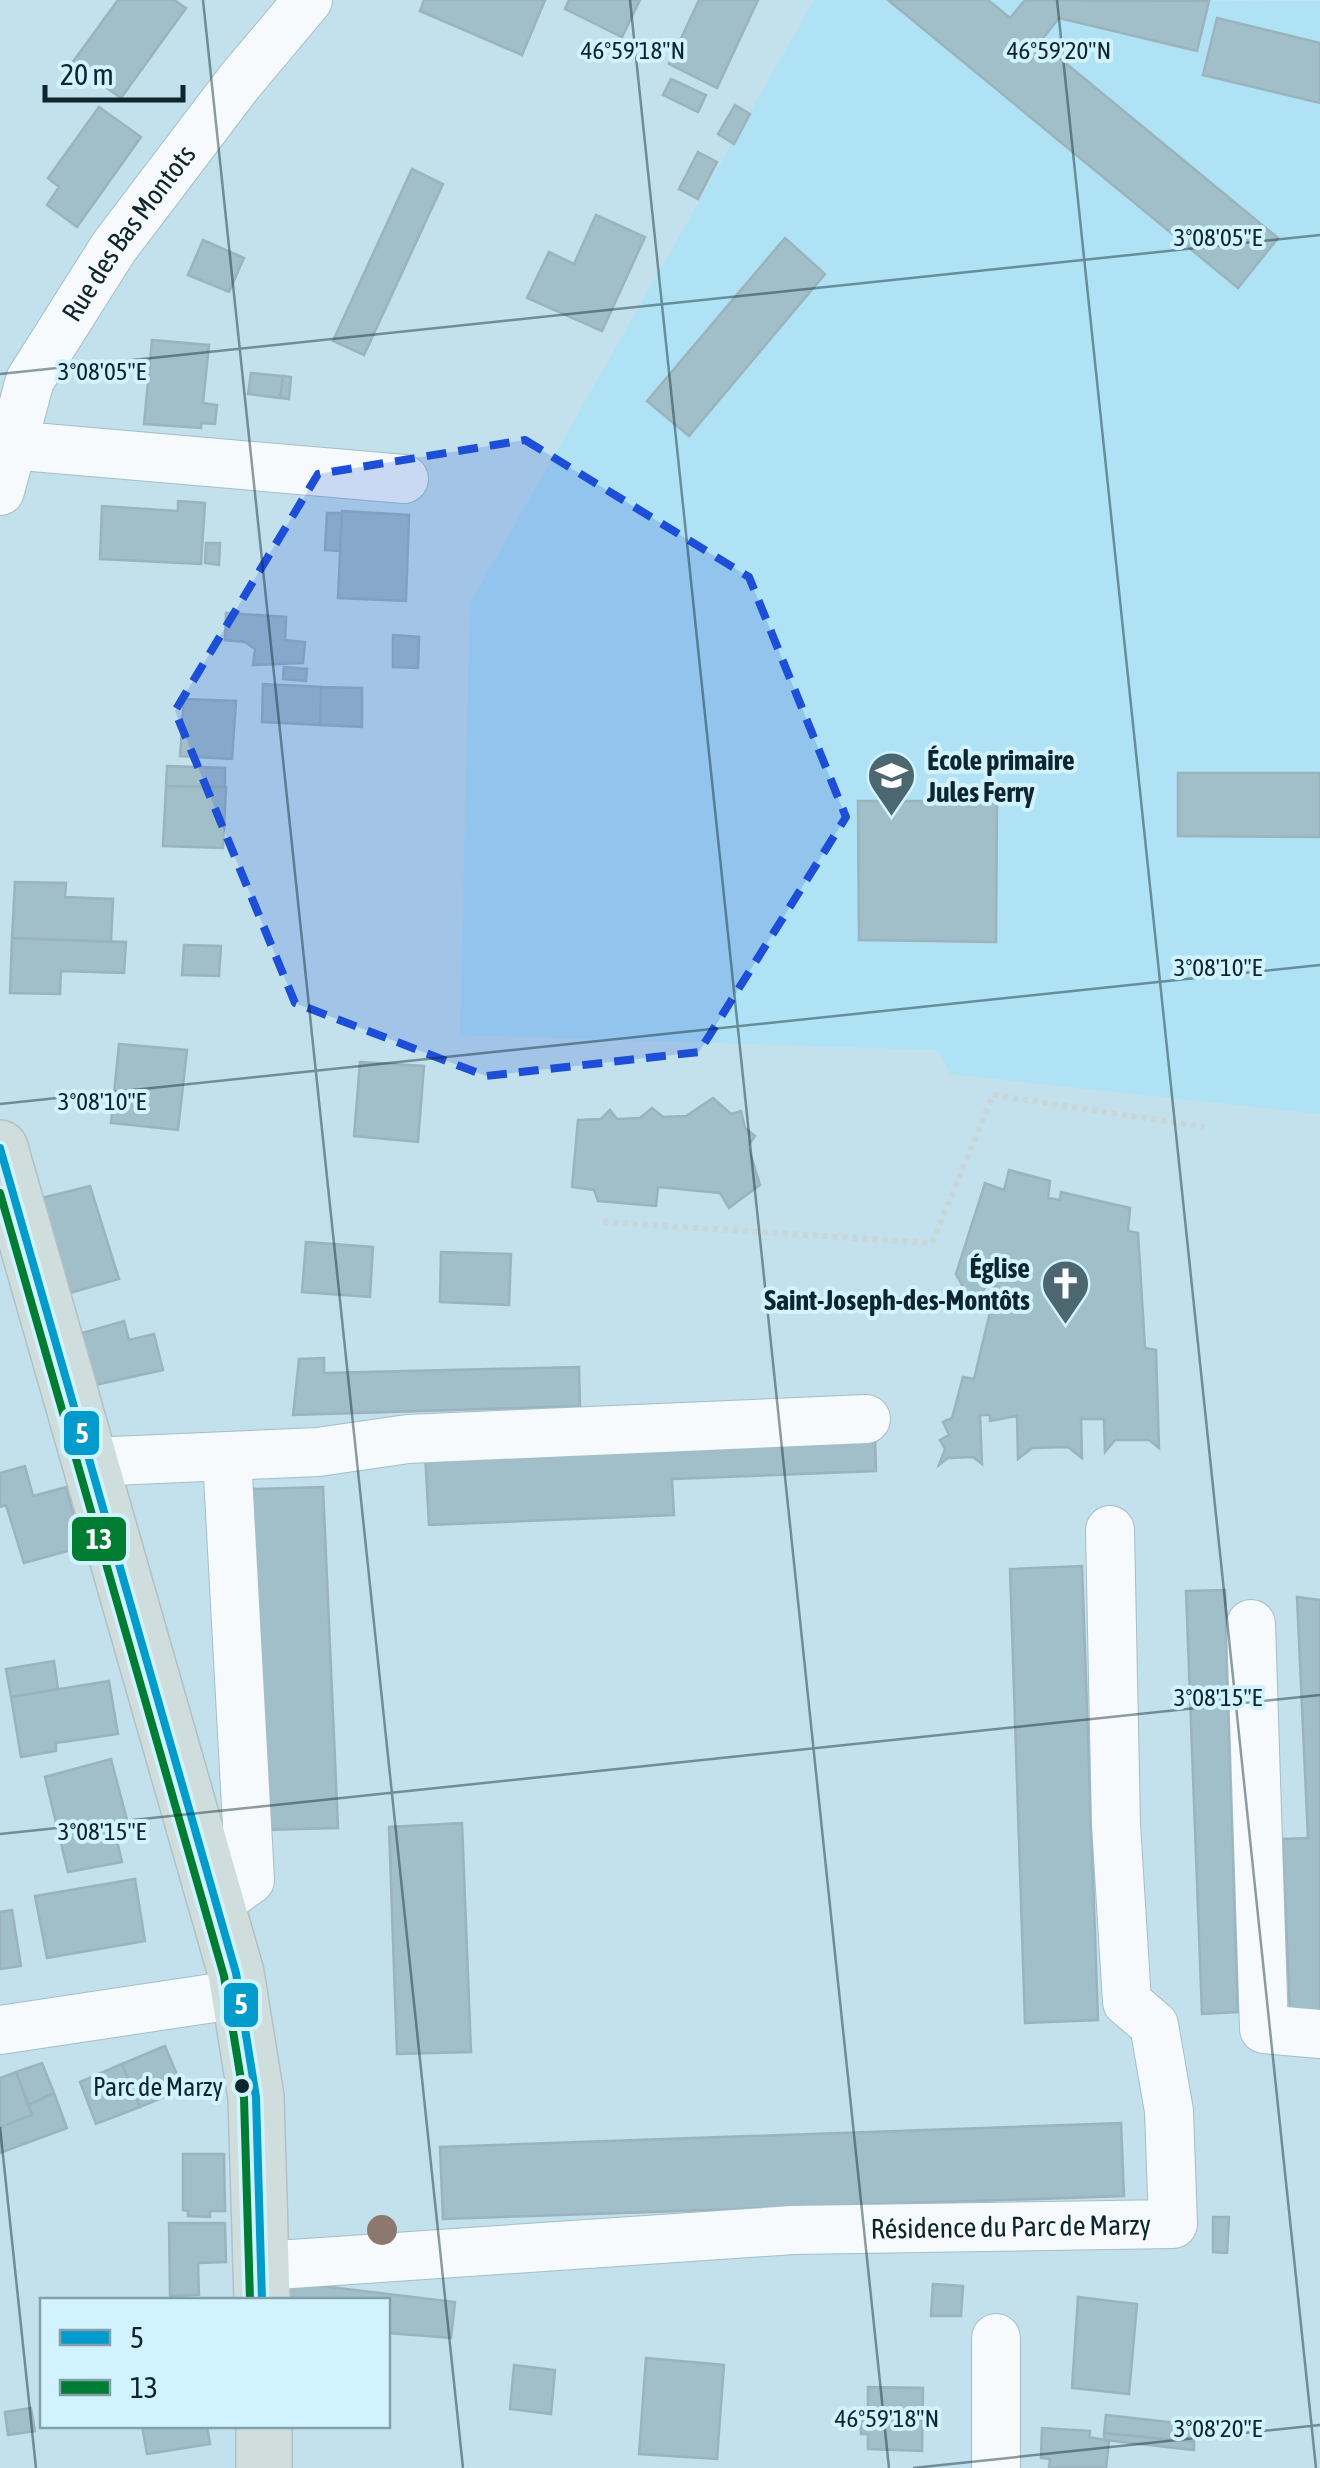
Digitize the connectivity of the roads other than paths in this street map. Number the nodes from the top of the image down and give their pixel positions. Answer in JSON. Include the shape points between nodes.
{"nodes":[{"id":1,"x":308,"y":0,"type":"edge"},
{"id":2,"x":10,"y":445,"type":"junction"},
{"id":3,"x":404,"y":479,"type":"dead end"},
{"id":4,"x":0,"y":490,"type":"edge"},
{"id":5,"x":0,"y":1148,"type":"edge"},
{"id":6,"x":17,"y":1272,"type":"edge"},
{"id":7,"x":866,"y":1419,"type":"dead end"},
{"id":8,"x":227,"y":1457,"type":"junction"},
{"id":9,"x":90,"y":1462,"type":"junction"},
{"id":10,"x":1110,"y":1530,"type":"dead end"},
{"id":11,"x":1250,"y":1624,"type":"dead end"},
{"id":12,"x":219,"y":1902,"type":"junction"},
{"id":13,"x":240,"y":1994,"type":"junction"},
{"id":14,"x":0,"y":2030,"type":"edge"},
{"id":15,"x":1320,"y":2034,"type":"edge"},
{"id":16,"x":262,"y":2283,"type":"edge"},
{"id":17,"x":996,"y":2338,"type":"dead end"},
{"id":18,"x":264,"y":2428,"type":"edge"},
{"id":19,"x":264,"y":2468,"type":"edge"},
{"id":20,"x":996,"y":2468,"type":"edge"}],
"edges":[{"from":1,"to":2,"type":"street","name":"Rue des Bas Montots","via":[[114,247],[30,380]]},
{"from":2,"to":3,"type":"street"},
{"from":2,"to":4,"type":"street","name":"Rue des Bas Montots"},
{"from":5,"to":6,"type":"main road"},
{"from":6,"to":9,"type":"main road"},
{"from":7,"to":8,"type":"street","via":[[408,1439]]},
{"from":8,"to":9,"type":"street"},
{"from":8,"to":12,"type":"street","via":[[250,1880]]},
{"from":9,"to":12,"type":"main road"},
{"from":10,"to":16,"type":"street","name":"Résidence du Parc de Marzy","via":[[1116,1824],[1128,2002],[1154,2025],[1169,2111],[1173,2224],[793,2230]]},
{"from":11,"to":15,"type":"street","via":[[1264,2029]]},
{"from":12,"to":13,"type":"main road"},
{"from":13,"to":14,"type":"street"},
{"from":13,"to":16,"type":"main road","via":[[256,2096]]},
{"from":17,"to":20,"type":"street"},
{"from":18,"to":19,"type":"main road"}]}
